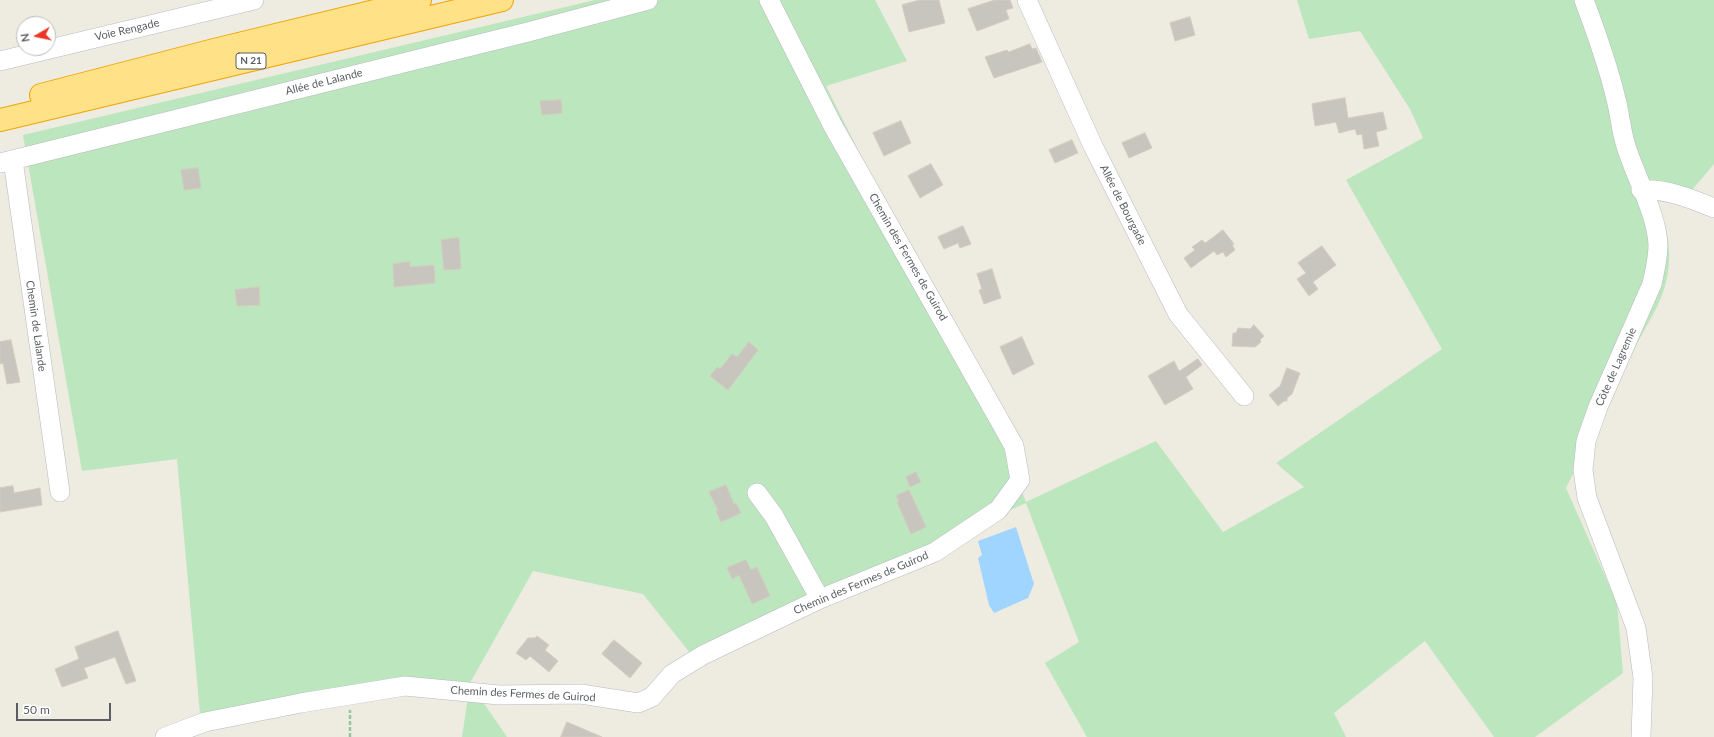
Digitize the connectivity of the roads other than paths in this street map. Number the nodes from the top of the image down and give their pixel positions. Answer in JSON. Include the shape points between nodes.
{"nodes":[{"id":1,"x":254,"y":0,"type":"edge"},
{"id":2,"x":420,"y":0,"type":"edge"},
{"id":3,"x":502,"y":0,"type":"edge"},
{"id":4,"x":648,"y":0,"type":"edge"},
{"id":5,"x":769,"y":0,"type":"edge"},
{"id":6,"x":1027,"y":0,"type":"edge"},
{"id":7,"x":1584,"y":0,"type":"edge"},
{"id":8,"x":0,"y":61,"type":"edge"},
{"id":9,"x":0,"y":104,"type":"edge"},
{"id":10,"x":0,"y":120,"type":"edge"},
{"id":11,"x":6,"y":161,"type":"edge"},
{"id":12,"x":1641,"y":190,"type":"junction"},
{"id":13,"x":1714,"y":208,"type":"edge"},
{"id":14,"x":1244,"y":396,"type":"dead end"},
{"id":15,"x":60,"y":492,"type":"dead end"},
{"id":16,"x":757,"y":493,"type":"dead end"},
{"id":17,"x":820,"y":599,"type":"junction"},
{"id":18,"x":165,"y":737,"type":"edge"},
{"id":19,"x":1641,"y":737,"type":"edge"}],
"edges":[{"from":1,"to":8,"type":"street","name":"Voie Rengade"},
{"from":2,"to":9,"type":"highway","number":"N 21"},
{"from":3,"to":10,"type":"highway","number":"N 21"},
{"from":4,"to":11,"type":"street","name":"Allée de Lalande"},
{"from":5,"to":17,"type":"street","name":"Chemin des Fermes de Guirod","via":[[834,126],[1014,446],[1020,480],[998,510],[935,552]]},
{"from":6,"to":14,"type":"street","name":"Allée de Bourgade","via":[[1093,146],[1178,314]]},
{"from":7,"to":12,"type":"street","name":"Côte de Lagremie","via":[[1617,99],[1626,148]]},
{"from":11,"to":15,"type":"street","name":"Chemin de Lalande"},
{"from":12,"to":13,"type":"street","via":[[1671,193]]},
{"from":12,"to":19,"type":"street","name":"Côte de Lagremie","via":[[1656,228],[1657,262],[1652,284],[1598,406],[1586,441],[1583,470],[1587,498],[1636,628],[1643,678]]},
{"from":16,"to":17,"type":"street","via":[[774,516]]},
{"from":17,"to":18,"type":"street","name":"Chemin des Fermes de Guirod","via":[[703,655],[672,674],[652,697],[638,703],[581,694],[499,694],[405,686],[205,722]]}]}
